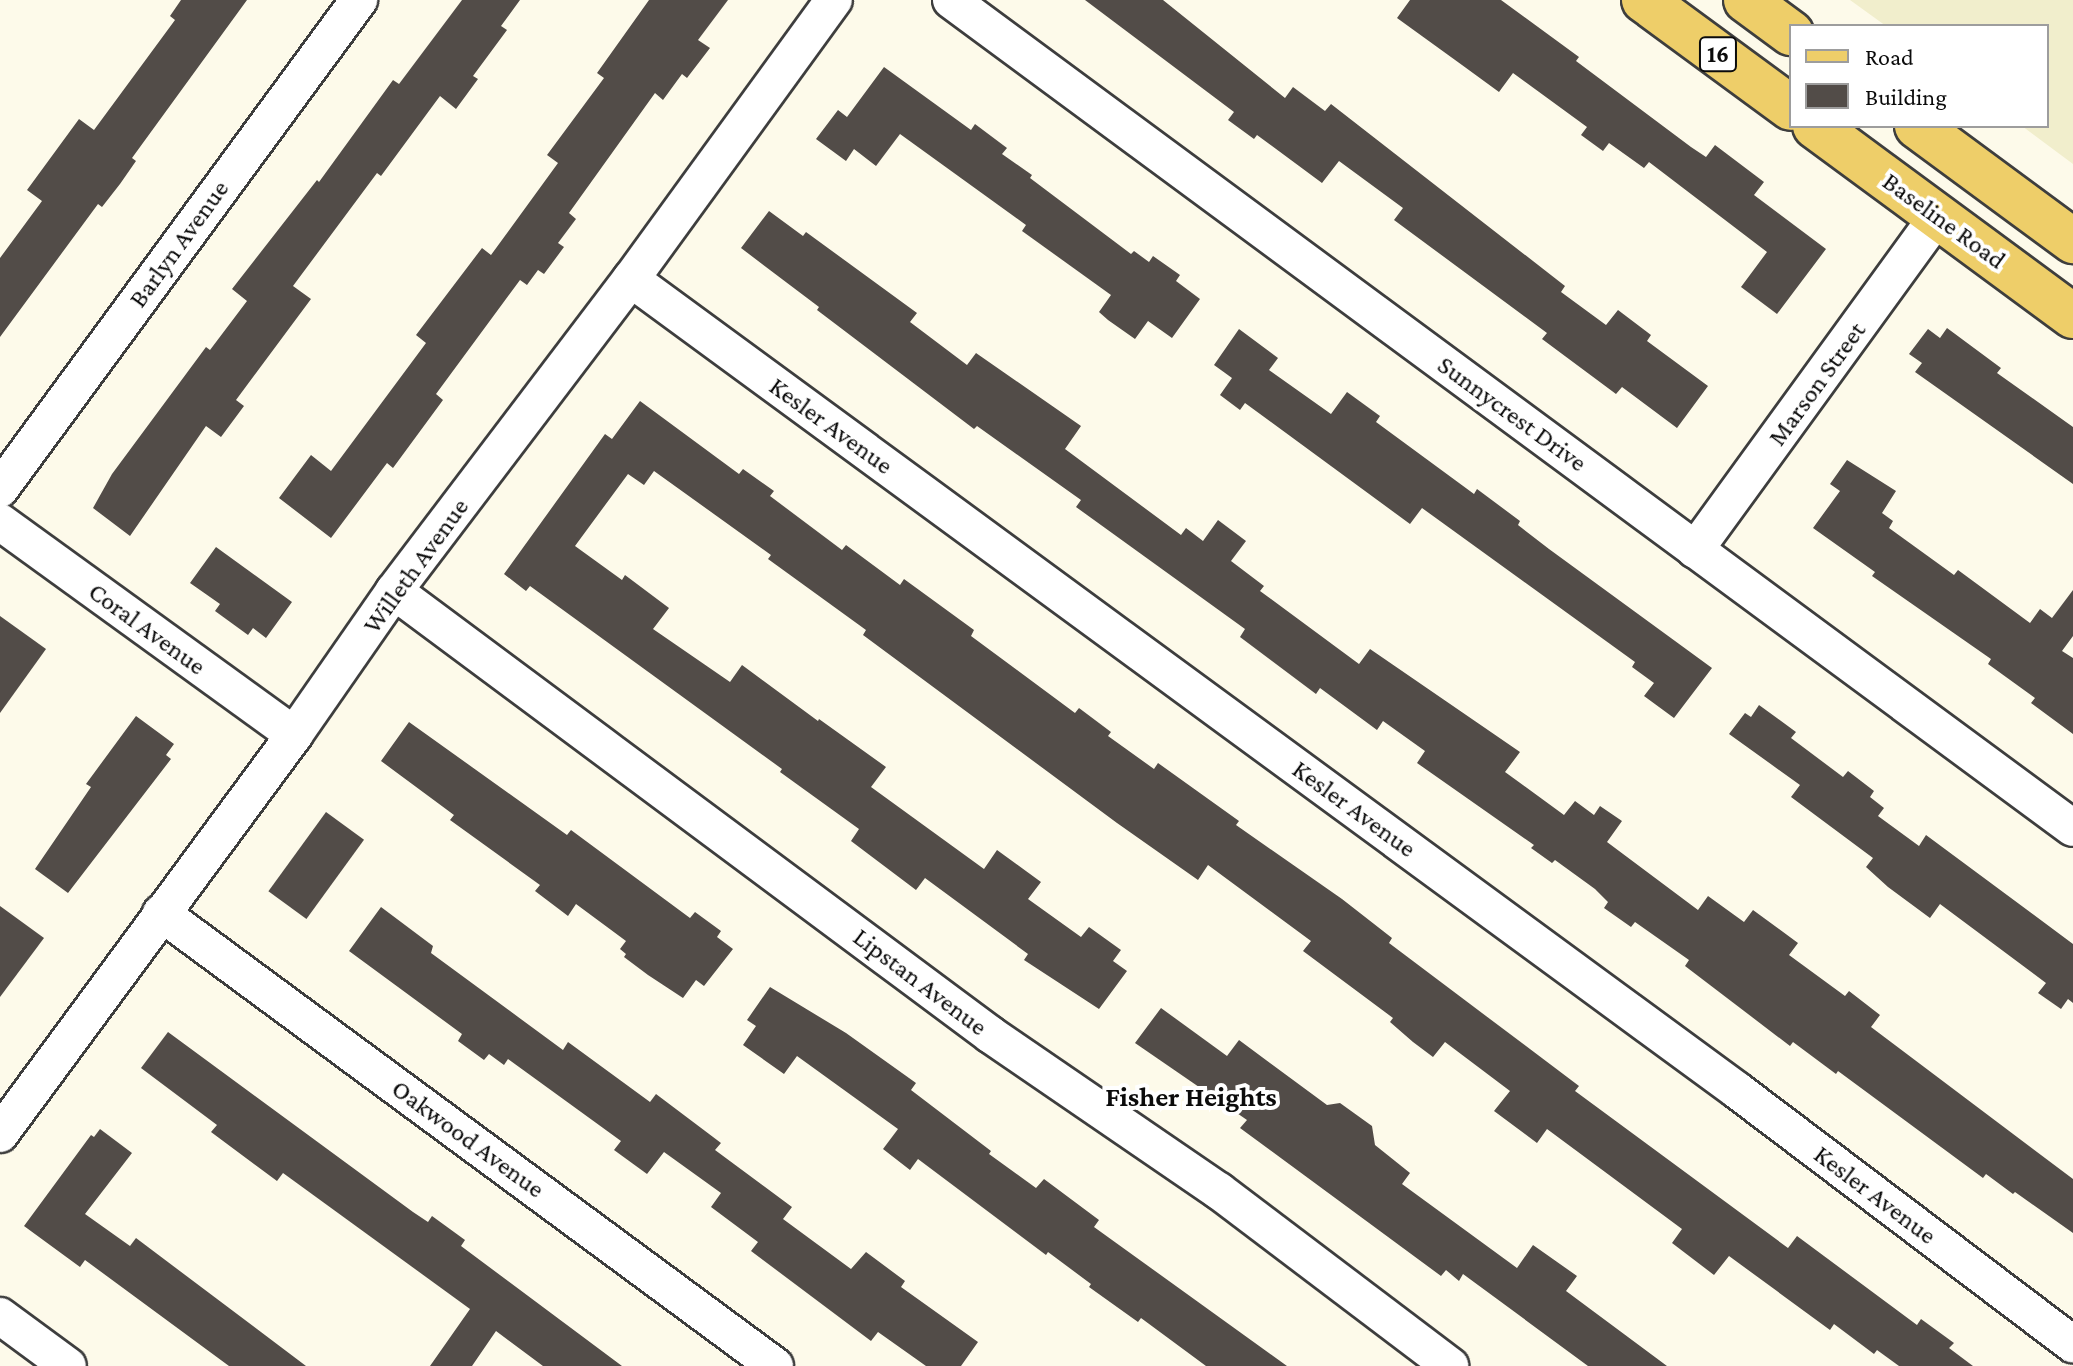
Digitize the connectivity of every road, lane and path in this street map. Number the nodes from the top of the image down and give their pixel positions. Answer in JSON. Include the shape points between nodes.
{"nodes":[{"id":1,"x":359,"y":0,"type":"edge"},
{"id":2,"x":834,"y":0,"type":"edge"},
{"id":3,"x":951,"y":0,"type":"edge"},
{"id":4,"x":1644,"y":0,"type":"edge"},
{"id":5,"x":1746,"y":0,"type":"edge"},
{"id":6,"x":1789,"y":32,"type":"edge"},
{"id":7,"x":1789,"y":107,"type":"edge"},
{"id":8,"x":1818,"y":128,"type":"edge"},
{"id":9,"x":1920,"y":128,"type":"edge"},
{"id":10,"x":1938,"y":216,"type":"junction"},
{"id":11,"x":2073,"y":241,"type":"edge"},
{"id":12,"x":631,"y":279,"type":"junction"},
{"id":13,"x":2073,"y":316,"type":"edge"},
{"id":14,"x":0,"y":489,"type":"edge"},
{"id":15,"x":0,"y":522,"type":"edge"},
{"id":16,"x":1695,"y":550,"type":"junction"},
{"id":17,"x":394,"y":591,"type":"junction"},
{"id":18,"x":294,"y":735,"type":"junction"},
{"id":19,"x":2073,"y":828,"type":"edge"},
{"id":20,"x":161,"y":913,"type":"junction"},
{"id":21,"x":0,"y":1134,"type":"edge"},
{"id":22,"x":0,"y":1316,"type":"edge"},
{"id":23,"x":2073,"y":1344,"type":"edge"},
{"id":24,"x":68,"y":1366,"type":"edge"},
{"id":25,"x":775,"y":1366,"type":"edge"},
{"id":26,"x":1450,"y":1366,"type":"edge"}],
"edges":[{"from":1,"to":14,"type":"street","name":"Barlyn Avenue"},
{"from":2,"to":12,"type":"street","name":"Willeth Avenue"},
{"from":3,"to":16,"type":"street","name":"Sunnycrest Drive"},
{"from":4,"to":7,"type":"main road","number":"16"},
{"from":5,"to":6,"type":"main road","number":"16"},
{"from":8,"to":10,"type":"main road","name":"Baseline Road"},
{"from":9,"to":11,"type":"main road"},
{"from":10,"to":13,"type":"main road","name":"Baseline Road"},
{"from":10,"to":16,"type":"street","name":"Marson Street"},
{"from":12,"to":17,"type":"street","name":"Willeth Avenue"},
{"from":12,"to":23,"type":"street","name":"Kesler Avenue","via":[[1738,1091]]},
{"from":15,"to":18,"type":"street","name":"Coral Avenue"},
{"from":16,"to":19,"type":"street","name":"Sunnycrest Drive"},
{"from":17,"to":18,"type":"street","name":"Willeth Avenue"},
{"from":17,"to":26,"type":"street","name":"Lipstan Avenue","via":[[991,1035],[1219,1191]]},
{"from":18,"to":20,"type":"street","name":"Willeth Avenue"},
{"from":20,"to":21,"type":"street","name":"Willeth Avenue"},
{"from":20,"to":25,"type":"street","name":"Oakwood Avenue"},
{"from":22,"to":24,"type":"street"}]}
